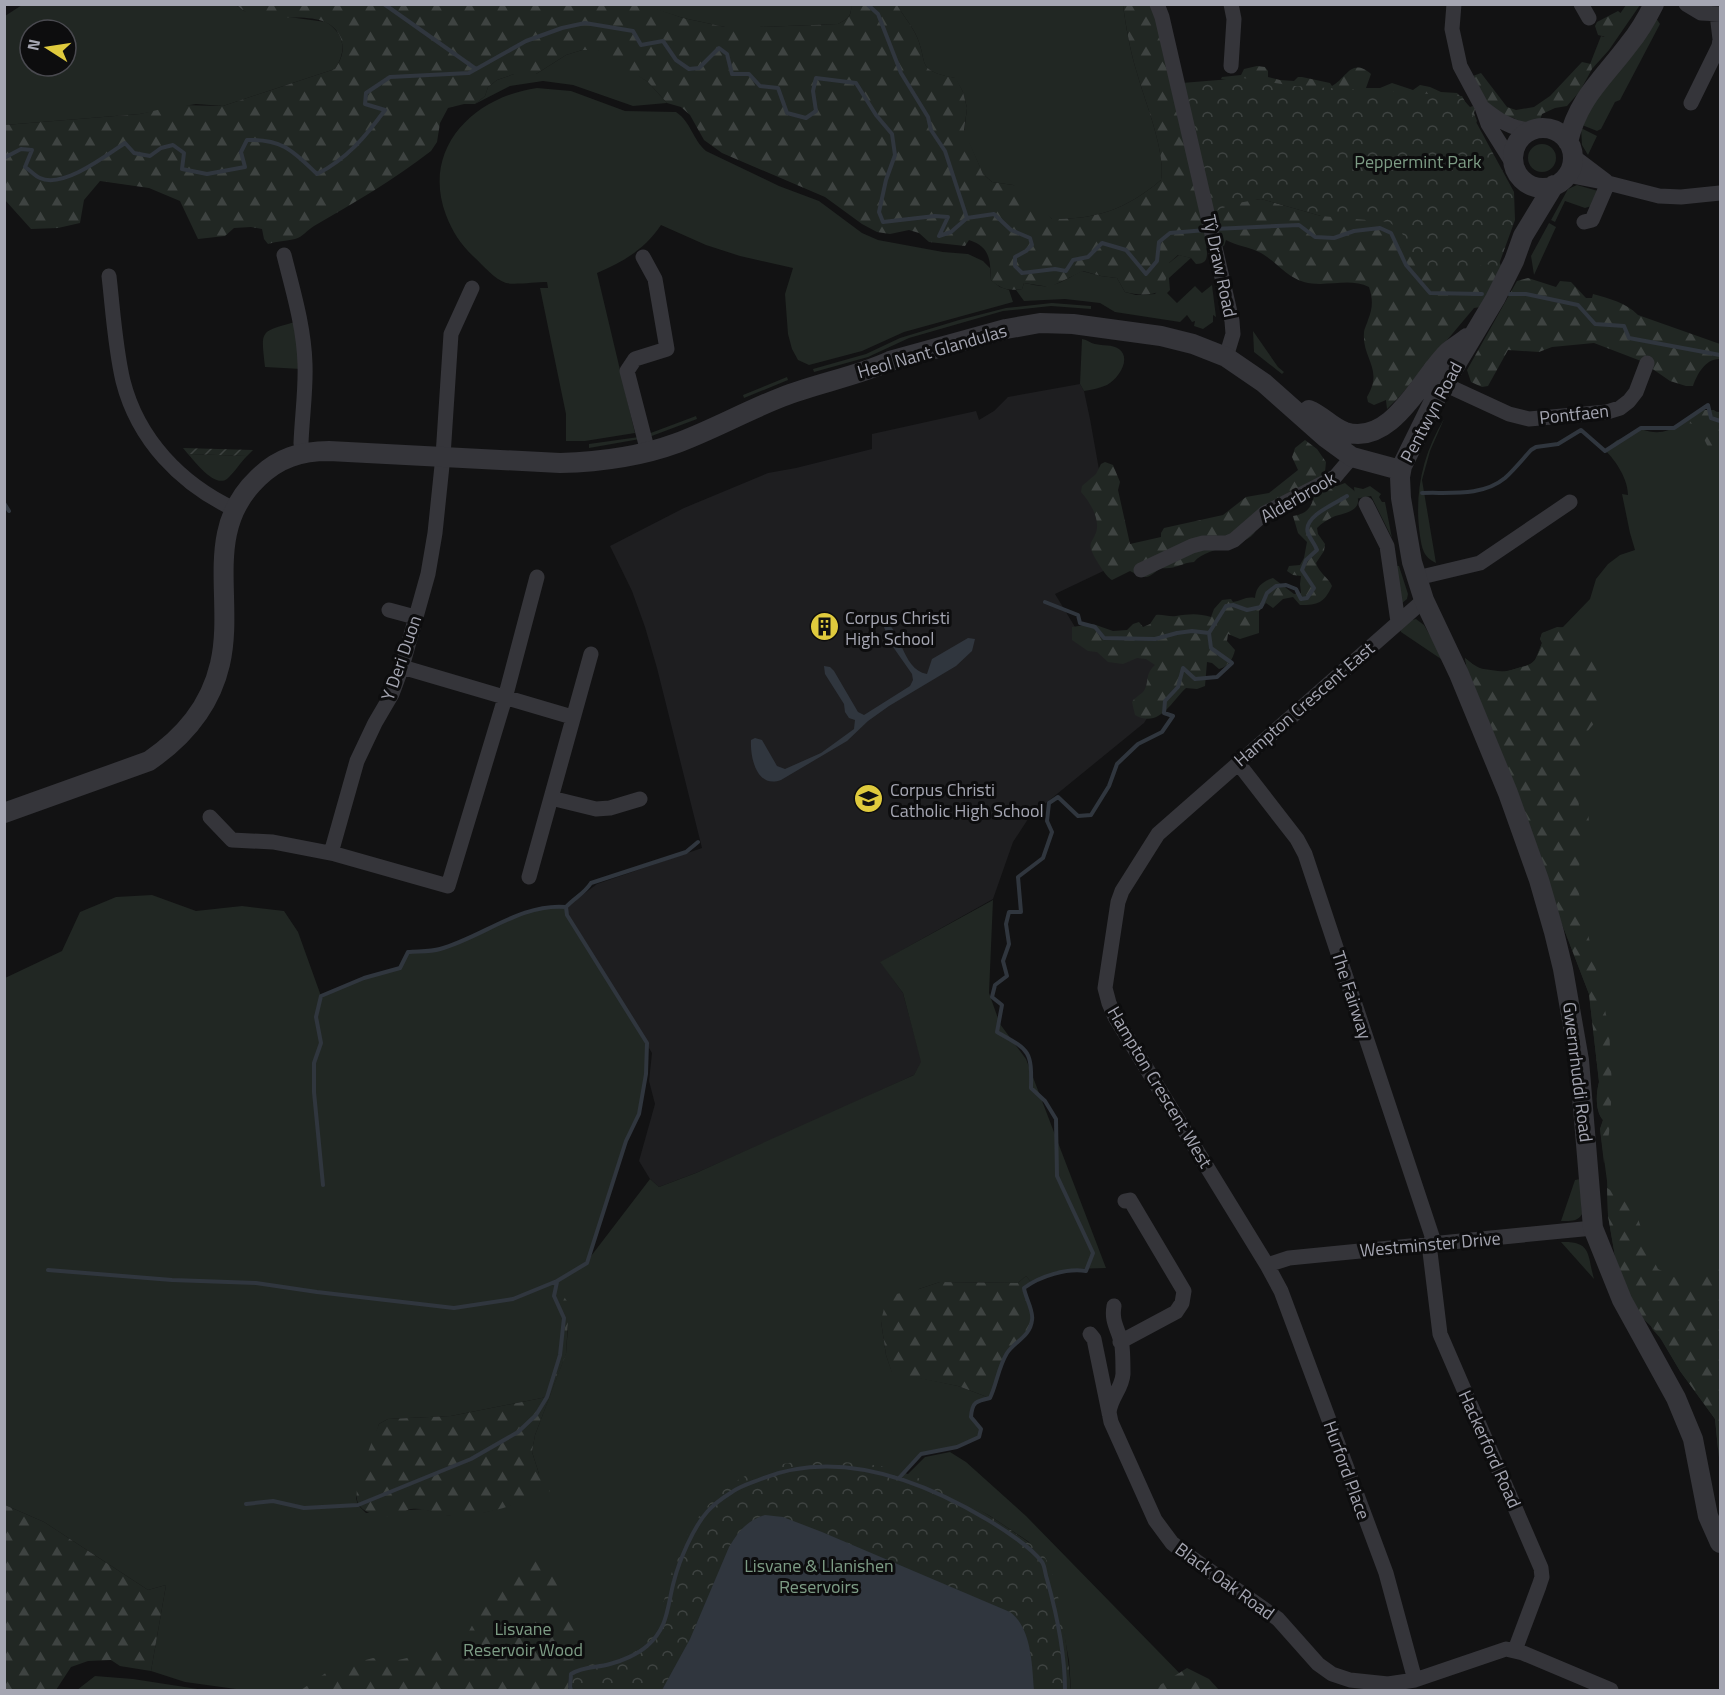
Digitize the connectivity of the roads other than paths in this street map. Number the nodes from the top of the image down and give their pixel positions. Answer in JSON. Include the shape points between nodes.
{"nodes":[{"id":1,"x":1157,"y":4,"type":"edge"},
{"id":2,"x":1231,"y":4,"type":"edge"},
{"id":3,"x":1454,"y":4,"type":"edge"},
{"id":4,"x":1581,"y":4,"type":"edge"},
{"id":5,"x":1654,"y":4,"type":"edge"},
{"id":6,"x":1686,"y":4,"type":"edge"},
{"id":7,"x":1719,"y":14,"type":"edge"},
{"id":8,"x":1589,"y":18,"type":"dead end"},
{"id":9,"x":1231,"y":66,"type":"dead end"},
{"id":10,"x":1589,"y":92,"type":"junction"},
{"id":11,"x":1691,"y":103,"type":"dead end"},
{"id":12,"x":1482,"y":107,"type":"junction"},
{"id":13,"x":1537,"y":129,"type":"junction"},
{"id":14,"x":1566,"y":165,"type":"junction"},
{"id":15,"x":1517,"y":172,"type":"junction"},
{"id":16,"x":1608,"y":183,"type":"junction"},
{"id":17,"x":1720,"y":193,"type":"edge"},
{"id":18,"x":1584,"y":222,"type":"dead end"},
{"id":19,"x":1523,"y":236,"type":"junction"},
{"id":20,"x":284,"y":255,"type":"dead end"},
{"id":21,"x":643,"y":257,"type":"dead end"},
{"id":22,"x":109,"y":276,"type":"dead end"},
{"id":23,"x":472,"y":288,"type":"dead end"},
{"id":24,"x":1475,"y":333,"type":"junction"},
{"id":25,"x":1226,"y":357,"type":"junction"},
{"id":26,"x":1647,"y":363,"type":"dead end"},
{"id":27,"x":1444,"y":384,"type":"junction"},
{"id":28,"x":1289,"y":406,"type":"junction"},
{"id":29,"x":303,"y":452,"type":"junction"},
{"id":30,"x":648,"y":452,"type":"junction"},
{"id":31,"x":443,"y":456,"type":"junction"},
{"id":32,"x":1352,"y":458,"type":"junction"},
{"id":33,"x":1401,"y":470,"type":"junction"},
{"id":34,"x":1569,"y":502,"type":"dead end"},
{"id":35,"x":1366,"y":504,"type":"dead end"},
{"id":36,"x":234,"y":509,"type":"junction"},
{"id":37,"x":1141,"y":570,"type":"dead end"},
{"id":38,"x":537,"y":577,"type":"dead end"},
{"id":39,"x":1417,"y":578,"type":"junction"},
{"id":40,"x":1424,"y":600,"type":"junction"},
{"id":41,"x":389,"y":610,"type":"dead end"},
{"id":42,"x":415,"y":617,"type":"junction"},
{"id":43,"x":1398,"y":622,"type":"junction"},
{"id":44,"x":591,"y":654,"type":"dead end"},
{"id":45,"x":402,"y":667,"type":"junction"},
{"id":46,"x":505,"y":698,"type":"junction"},
{"id":47,"x":572,"y":717,"type":"junction"},
{"id":48,"x":1238,"y":763,"type":"junction"},
{"id":49,"x":551,"y":798,"type":"junction"},
{"id":50,"x":640,"y":799,"type":"dead end"},
{"id":51,"x":1184,"y":810,"type":"joint"},
{"id":52,"x":4,"y":813,"type":"edge"},
{"id":53,"x":210,"y":817,"type":"dead end"},
{"id":54,"x":331,"y":853,"type":"junction"},
{"id":55,"x":529,"y":877,"type":"dead end"},
{"id":56,"x":1125,"y":1201,"type":"dead end"},
{"id":57,"x":1593,"y":1228,"type":"junction"},
{"id":58,"x":1431,"y":1244,"type":"junction"},
{"id":59,"x":1267,"y":1265,"type":"junction"},
{"id":60,"x":1114,"y":1305,"type":"dead end"},
{"id":61,"x":1090,"y":1334,"type":"dead end"},
{"id":62,"x":1120,"y":1342,"type":"junction"},
{"id":63,"x":1109,"y":1413,"type":"junction"},
{"id":64,"x":1720,"y":1543,"type":"edge"},
{"id":65,"x":1515,"y":1650,"type":"junction"},
{"id":66,"x":1415,"y":1680,"type":"junction"},
{"id":67,"x":1611,"y":1690,"type":"edge"}],
"edges":[{"from":1,"to":25,"type":"street","name":"Tŷ Draw Road","via":[[1232,321],[1233,334]]},
{"from":2,"to":9,"type":"street"},
{"from":3,"to":12,"type":"street","via":[[1456,54]]},
{"from":4,"to":8,"type":"street"},
{"from":5,"to":10,"type":"street","name":"Pentwyn Road","via":[[1629,44]]},
{"from":6,"to":7,"type":"street","via":[[1701,13]]},
{"from":7,"to":11,"type":"street","via":[[1719,46]]},
{"from":10,"to":13,"type":"street","name":"Pentwyn Road"},
{"from":10,"to":14,"type":"street","name":"Pentwyn Road","via":[[1574,120]]},
{"from":12,"to":13,"type":"street","via":[[1502,122],[1522,130]]},
{"from":12,"to":15,"type":"street"},
{"from":13,"to":14,"type":"street","via":[[1561,135]]},
{"from":13,"to":15,"type":"street","via":[[1516,144],[1513,154]]},
{"from":14,"to":15,"type":"street","via":[[1537,188]]},
{"from":14,"to":16,"type":"street"},
{"from":14,"to":19,"type":"street","name":"Pentwyn Road"},
{"from":15,"to":19,"type":"street","name":"Pentwyn Road","via":[[1526,206]]},
{"from":16,"to":17,"type":"street","via":[[1659,196]]},
{"from":16,"to":18,"type":"street","via":[[1592,220]]},
{"from":19,"to":24,"type":"street","name":"Pentwyn Road","via":[[1514,261]]},
{"from":20,"to":29,"type":"street","via":[[304,350]]},
{"from":21,"to":30,"type":"street","via":[[656,279],[667,349],[635,359],[627,371]]},
{"from":22,"to":36,"type":"street","via":[[124,383],[144,431],[181,475]]},
{"from":23,"to":31,"type":"street","via":[[451,334]]},
{"from":24,"to":27,"type":"street","name":"Pentwyn Road"},
{"from":24,"to":28,"type":"street","via":[[1449,351],[1390,422],[1372,431],[1343,431],[1312,410]]},
{"from":25,"to":28,"type":"street"},
{"from":25,"to":30,"type":"street","name":"Heol Nant Glandulas","via":[[1183,341],[1145,333],[1057,323],[1022,325],[801,390]]},
{"from":26,"to":27,"type":"street","name":"Pontfaen","via":[[1629,401],[1607,412],[1529,419]]},
{"from":27,"to":33,"type":"street","name":"Pentwyn Road"},
{"from":28,"to":32,"type":"street"},
{"from":29,"to":31,"type":"street","name":"Heol Nant Glandulas"},
{"from":29,"to":36,"type":"street","via":[[264,472]]},
{"from":30,"to":31,"type":"street","name":"Heol Nant Glandulas","via":[[560,463]]},
{"from":31,"to":42,"type":"street","name":"Y Deri Duon","via":[[432,555]]},
{"from":32,"to":33,"type":"street"},
{"from":32,"to":37,"type":"street","name":"Alderbrook","via":[[1335,477],[1265,513],[1234,540],[1192,546]]},
{"from":33,"to":39,"type":"street","name":"Pentwyn Road","via":[[1406,535]]},
{"from":34,"to":39,"type":"street","via":[[1480,563]]},
{"from":35,"to":43,"type":"street","via":[[1387,546]]},
{"from":36,"to":52,"type":"street","via":[[226,536],[220,664],[208,698],[188,729],[149,761]]},
{"from":38,"to":46,"type":"street"},
{"from":39,"to":40,"type":"street","name":"Pentwyn Road"},
{"from":40,"to":43,"type":"street","name":"Hampton Crescent East"},
{"from":40,"to":57,"type":"street","name":"Gwernrhuddi Road","via":[[1508,793],[1554,932],[1580,1060]]},
{"from":41,"to":42,"type":"street"},
{"from":42,"to":45,"type":"street","name":"Y Deri Duon"},
{"from":43,"to":48,"type":"street","name":"Hampton Crescent East"},
{"from":44,"to":47,"type":"street"},
{"from":45,"to":46,"type":"street"},
{"from":45,"to":54,"type":"street","name":"Y Deri Duon","via":[[357,761]]},
{"from":46,"to":47,"type":"street"},
{"from":46,"to":54,"type":"street","via":[[448,886]]},
{"from":47,"to":49,"type":"street"},
{"from":48,"to":51,"type":"street","name":"Hampton Crescent East"},
{"from":48,"to":58,"type":"street","name":"The Fairway","via":[[1305,854],[1432,1236]]},
{"from":49,"to":50,"type":"street","via":[[596,809]]},
{"from":49,"to":55,"type":"street"},
{"from":51,"to":59,"type":"street","name":"Hampton Crescent West","via":[[1153,841],[1122,891],[1105,988],[1115,1017]]},
{"from":53,"to":54,"type":"street","via":[[231,840],[273,842]]},
{"from":56,"to":62,"type":"street","via":[[1130,1200],[1184,1291],[1176,1312]]},
{"from":57,"to":58,"type":"street","name":"Westminster Drive"},
{"from":57,"to":64,"type":"street","name":"Gwernrhuddi Road","via":[[1622,1300],[1690,1430],[1708,1516]]},
{"from":58,"to":59,"type":"street","name":"Westminster Drive","via":[[1289,1258]]},
{"from":58,"to":65,"type":"street","name":"Hackerford Road","via":[[1440,1335],[1541,1568],[1539,1586]]},
{"from":59,"to":66,"type":"street","name":"Hurford Place","via":[[1281,1291],[1386,1574]]},
{"from":60,"to":62,"type":"street","via":[[1112,1317]]},
{"from":61,"to":63,"type":"street","name":"Black Oak Road"},
{"from":62,"to":63,"type":"street","via":[[1122,1383],[1109,1405]]},
{"from":63,"to":66,"type":"street","name":"Black Oak Road","via":[[1147,1505],[1172,1543],[1269,1611],[1332,1674],[1364,1683]]},
{"from":65,"to":66,"type":"street","name":"Black Oak Road","via":[[1498,1650]]},
{"from":65,"to":67,"type":"street"}]}
